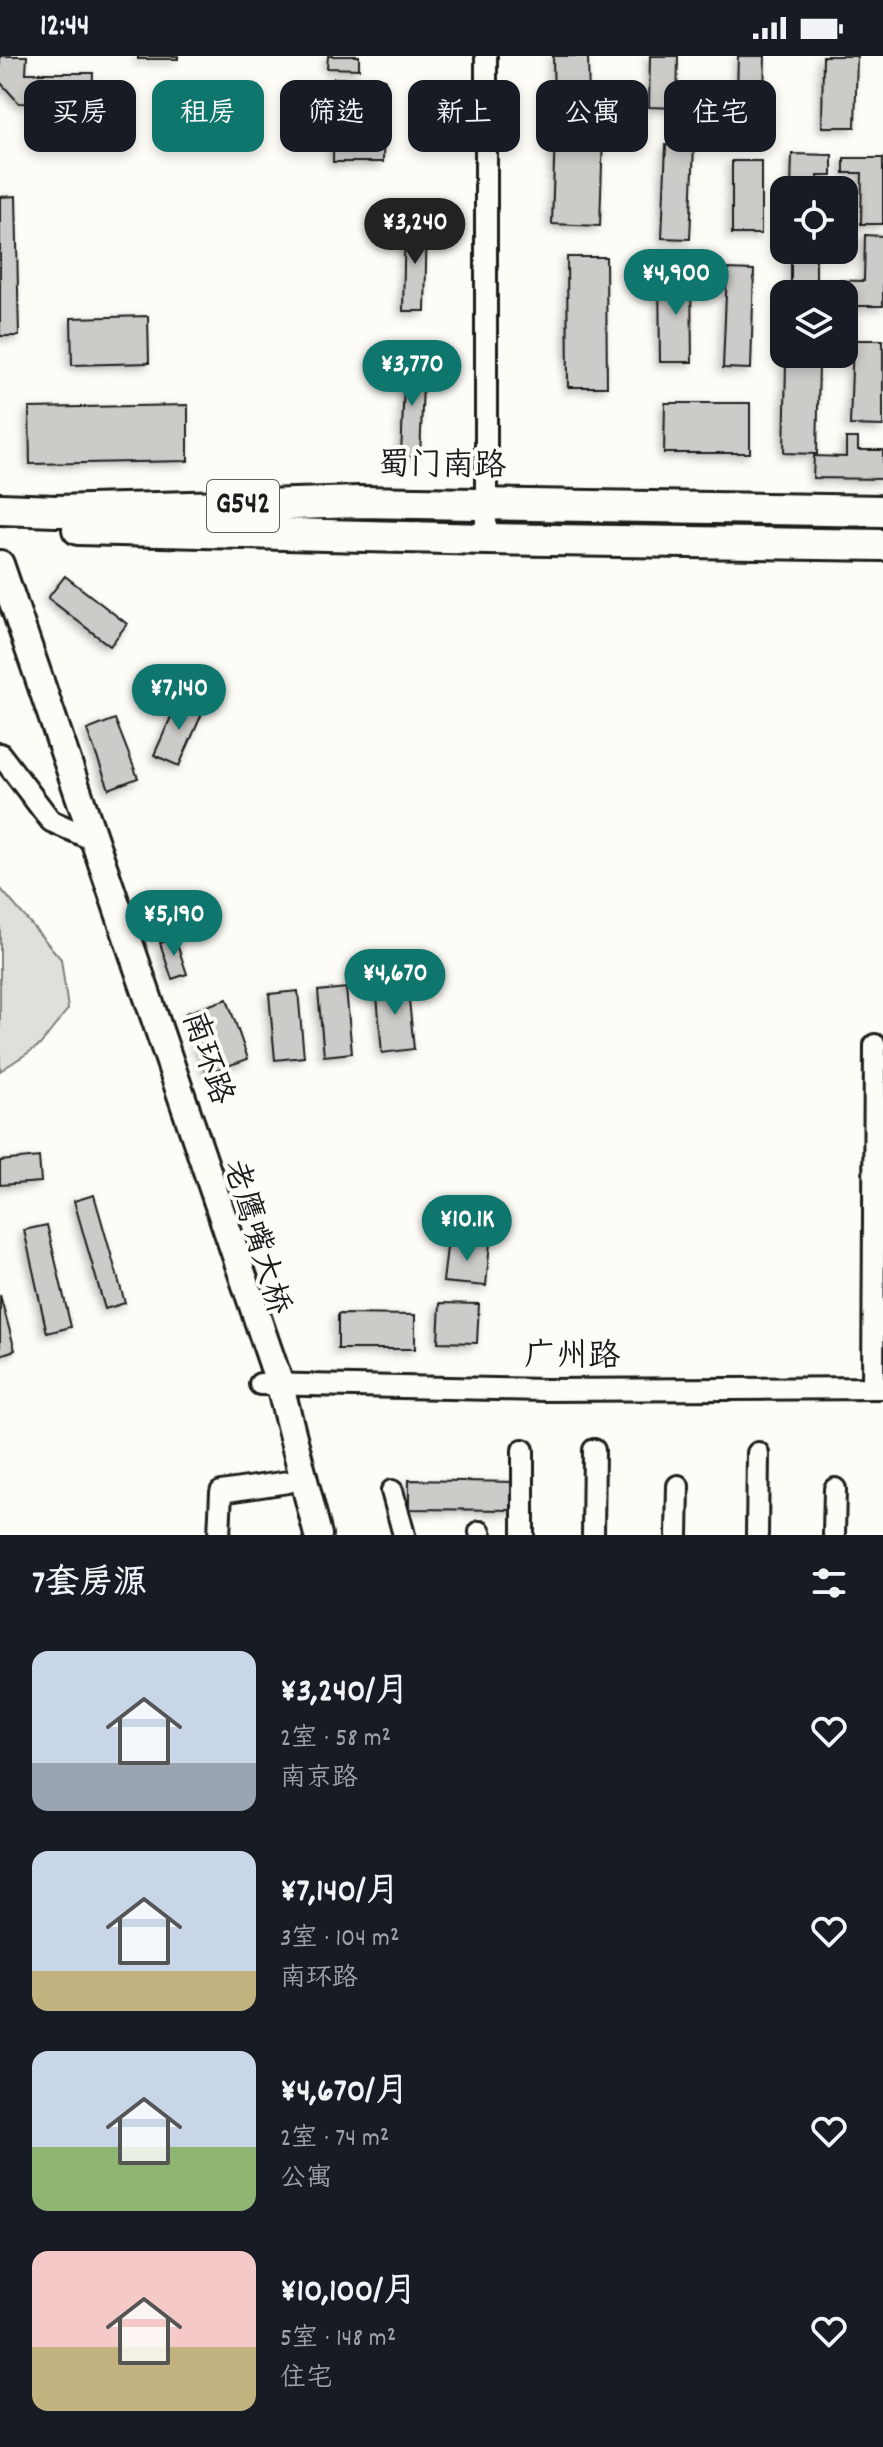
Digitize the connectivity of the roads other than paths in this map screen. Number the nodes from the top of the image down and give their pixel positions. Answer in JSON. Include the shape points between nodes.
{"nodes":[{"id":1,"x":486,"y":56,"type":"edge"},
{"id":2,"x":486,"y":505,"type":"junction"},
{"id":3,"x":0,"y":509,"type":"edge"},
{"id":4,"x":883,"y":511,"type":"edge"},
{"id":5,"x":0,"y":530,"type":"edge"},
{"id":6,"x":486,"y":539,"type":"junction"},
{"id":7,"x":883,"y":545,"type":"edge"},
{"id":8,"x":0,"y":564,"type":"edge"},
{"id":9,"x":0,"y":602,"type":"edge"},
{"id":10,"x":0,"y":754,"type":"edge"},
{"id":11,"x":88,"y":837,"type":"junction"},
{"id":12,"x":875,"y":1045,"type":"dead end"},
{"id":13,"x":270,"y":1383,"type":"junction"},
{"id":14,"x":878,"y":1388,"type":"edge"},
{"id":15,"x":523,"y":1450,"type":"dead end"},
{"id":16,"x":594,"y":1450,"type":"dead end"},
{"id":17,"x":758,"y":1453,"type":"dead end"},
{"id":18,"x":288,"y":1482,"type":"junction"},
{"id":19,"x":678,"y":1486,"type":"dead end"},
{"id":20,"x":835,"y":1489,"type":"dead end"},
{"id":21,"x":392,"y":1491,"type":"dead end"},
{"id":22,"x":219,"y":1535,"type":"edge"},
{"id":23,"x":302,"y":1535,"type":"edge"},
{"id":24,"x":318,"y":1535,"type":"edge"},
{"id":25,"x":404,"y":1535,"type":"edge"},
{"id":26,"x":523,"y":1535,"type":"edge"},
{"id":27,"x":593,"y":1535,"type":"edge"},
{"id":28,"x":677,"y":1535,"type":"edge"},
{"id":29,"x":757,"y":1535,"type":"edge"},
{"id":30,"x":834,"y":1535,"type":"edge"}],
"edges":[{"from":1,"to":2,"type":"street"},
{"from":2,"to":3,"type":"highway","name":"蜀门南路","number":"G542","via":[[359,502]]},
{"from":2,"to":4,"type":"highway","name":"蜀门南路","number":"G542"},
{"from":2,"to":6,"type":"street"},
{"from":5,"to":6,"type":"highway","number":"G542"},
{"from":6,"to":7,"type":"highway","number":"G542"},
{"from":8,"to":11,"type":"main road","name":"南环路"},
{"from":9,"to":11,"type":"main road"},
{"from":10,"to":11,"type":"street","via":[[51,821]]},
{"from":11,"to":13,"type":"main road","name":"南环路"},
{"from":12,"to":14,"type":"street"},
{"from":13,"to":14,"type":"street","name":"广州路","via":[[545,1390]]},
{"from":13,"to":18,"type":"main road"},
{"from":13,"to":24,"type":"main road","name":"南环路"},
{"from":15,"to":26,"type":"street"},
{"from":16,"to":27,"type":"street"},
{"from":17,"to":29,"type":"street"},
{"from":18,"to":22,"type":"street","via":[[221,1492]]},
{"from":18,"to":23,"type":"main road"},
{"from":19,"to":28,"type":"street"},
{"from":20,"to":30,"type":"street"},
{"from":21,"to":25,"type":"street"}]}
